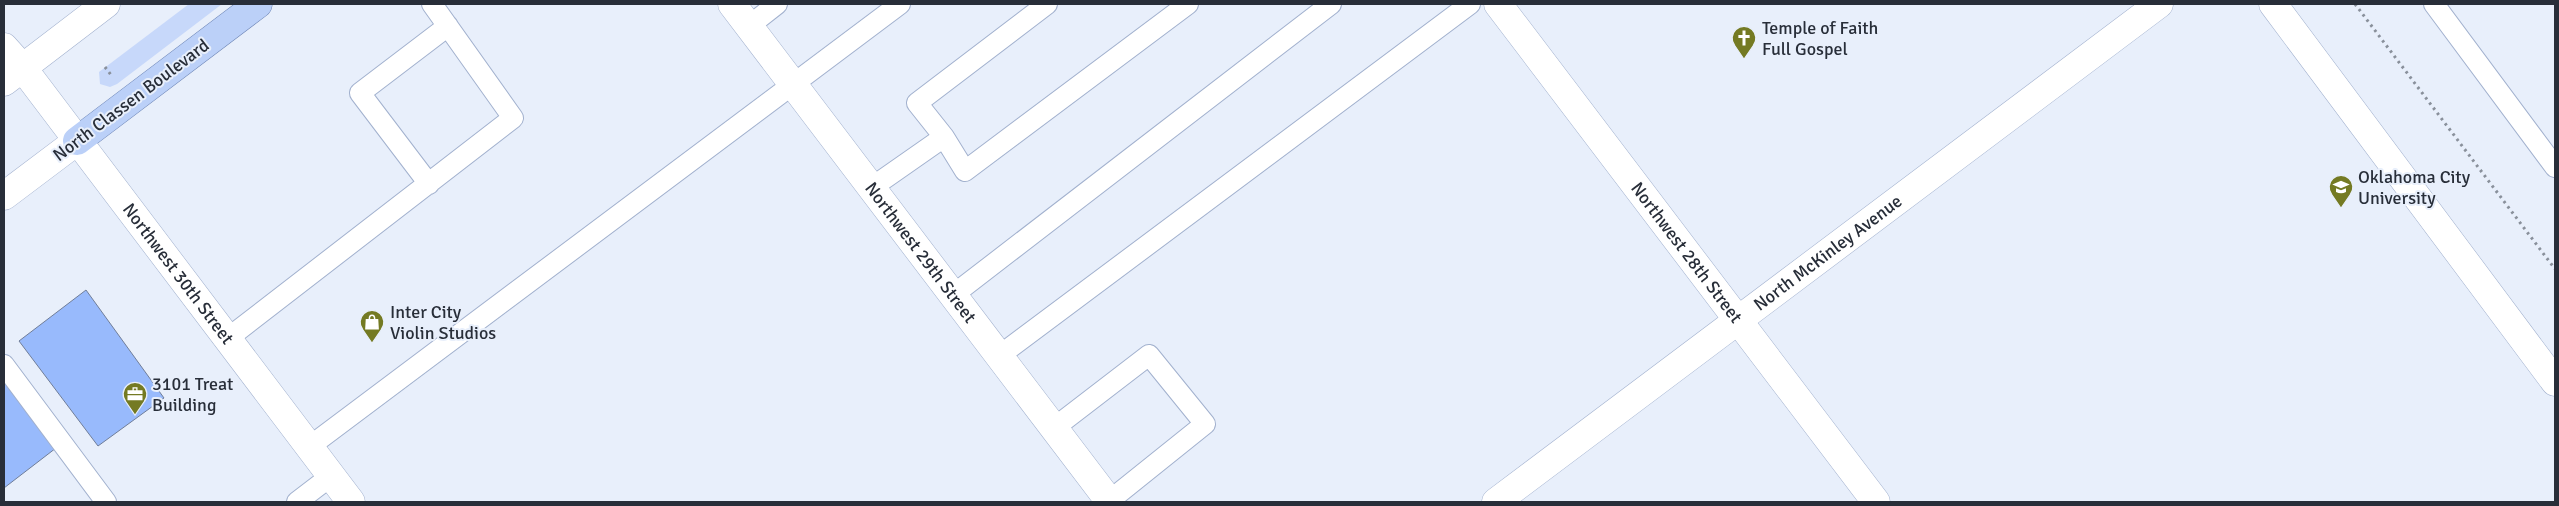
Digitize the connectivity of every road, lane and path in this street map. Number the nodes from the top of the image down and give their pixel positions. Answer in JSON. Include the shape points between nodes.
{"nodes":[{"id":1,"x":106,"y":4,"type":"edge"},
{"id":2,"x":258,"y":4,"type":"edge"},
{"id":3,"x":432,"y":4,"type":"edge"},
{"id":4,"x":732,"y":4,"type":"edge"},
{"id":5,"x":777,"y":4,"type":"edge"},
{"id":6,"x":900,"y":4,"type":"edge"},
{"id":7,"x":1047,"y":4,"type":"edge"},
{"id":8,"x":1188,"y":4,"type":"edge"},
{"id":9,"x":1331,"y":4,"type":"edge"},
{"id":10,"x":1470,"y":4,"type":"edge"},
{"id":11,"x":1498,"y":4,"type":"edge"},
{"id":12,"x":2159,"y":4,"type":"edge"},
{"id":13,"x":2273,"y":4,"type":"edge"},
{"id":14,"x":2356,"y":4,"type":"edge"},
{"id":15,"x":2434,"y":4,"type":"edge"},
{"id":16,"x":448,"y":26,"type":"junction"},
{"id":17,"x":749,"y":26,"type":"junction"},
{"id":18,"x":10,"y":65,"type":"edge"},
{"id":19,"x":793,"y":84,"type":"junction"},
{"id":20,"x":944,"y":137,"type":"junction"},
{"id":21,"x":77,"y":141,"type":"junction"},
{"id":22,"x":2555,"y":166,"type":"edge"},
{"id":23,"x":429,"y":184,"type":"junction"},
{"id":24,"x":872,"y":188,"type":"junction"},
{"id":25,"x":4,"y":196,"type":"edge"},
{"id":26,"x":2555,"y":269,"type":"edge"},
{"id":27,"x":953,"y":295,"type":"junction"},
{"id":28,"x":1738,"y":320,"type":"junction"},
{"id":29,"x":227,"y":340,"type":"junction"},
{"id":30,"x":999,"y":356,"type":"junction"},
{"id":31,"x":4,"y":365,"type":"edge"},
{"id":32,"x":2555,"y":382,"type":"edge"},
{"id":33,"x":1054,"y":428,"type":"junction"},
{"id":34,"x":309,"y":447,"type":"junction"},
{"id":35,"x":331,"y":476,"type":"junction"},
{"id":36,"x":106,"y":502,"type":"edge"},
{"id":37,"x":296,"y":502,"type":"edge"},
{"id":38,"x":350,"y":502,"type":"edge"},
{"id":39,"x":1110,"y":502,"type":"edge"},
{"id":40,"x":1496,"y":502,"type":"edge"},
{"id":41,"x":1876,"y":502,"type":"edge"}],
"edges":[{"from":1,"to":18,"type":"street"},
{"from":2,"to":21,"type":"main road","name":"North Classen Boulevard"},
{"from":3,"to":16,"type":"lane"},
{"from":4,"to":17,"type":"street","name":"Northwest 29th Street"},
{"from":5,"to":17,"type":"lane"},
{"from":6,"to":19,"type":"lane"},
{"from":7,"to":20,"type":"lane","via":[[917,103]]},
{"from":8,"to":20,"type":"lane","via":[[965,171]]},
{"from":9,"to":27,"type":"lane"},
{"from":10,"to":30,"type":"lane"},
{"from":11,"to":28,"type":"street","name":"Northwest 28th Street"},
{"from":12,"to":28,"type":"street","name":"North McKinley Avenue"},
{"from":13,"to":32,"type":"street"},
{"from":14,"to":26,"type":"path"},
{"from":15,"to":22,"type":"lane"},
{"from":16,"to":23,"type":"lane","via":[[513,118]]},
{"from":16,"to":23,"type":"lane","via":[[360,93]]},
{"from":17,"to":19,"type":"street","name":"Northwest 29th Street"},
{"from":18,"to":21,"type":"street","name":"Northwest 30th Street"},
{"from":19,"to":24,"type":"street","name":"Northwest 29th Street"},
{"from":19,"to":34,"type":"lane"},
{"from":20,"to":24,"type":"lane"},
{"from":21,"to":25,"type":"street","name":"North Classen Boulevard"},
{"from":21,"to":29,"type":"street","name":"Northwest 30th Street"},
{"from":23,"to":29,"type":"lane"},
{"from":24,"to":27,"type":"street","name":"Northwest 29th Street"},
{"from":27,"to":30,"type":"street","name":"Northwest 29th Street"},
{"from":28,"to":40,"type":"street","name":"North McKinley Avenue"},
{"from":28,"to":41,"type":"street","name":"Northwest 28th Street"},
{"from":29,"to":34,"type":"street","name":"Northwest 30th Street"},
{"from":30,"to":33,"type":"street","name":"Northwest 29th Street"},
{"from":31,"to":36,"type":"lane"},
{"from":33,"to":39,"type":"street","name":"Northwest 29th Street"},
{"from":33,"to":39,"type":"lane","via":[[1149,356],[1205,424]]},
{"from":34,"to":35,"type":"street","name":"Northwest 30th Street"},
{"from":35,"to":37,"type":"lane"},
{"from":35,"to":38,"type":"street","name":"Northwest 30th Street"}]}
